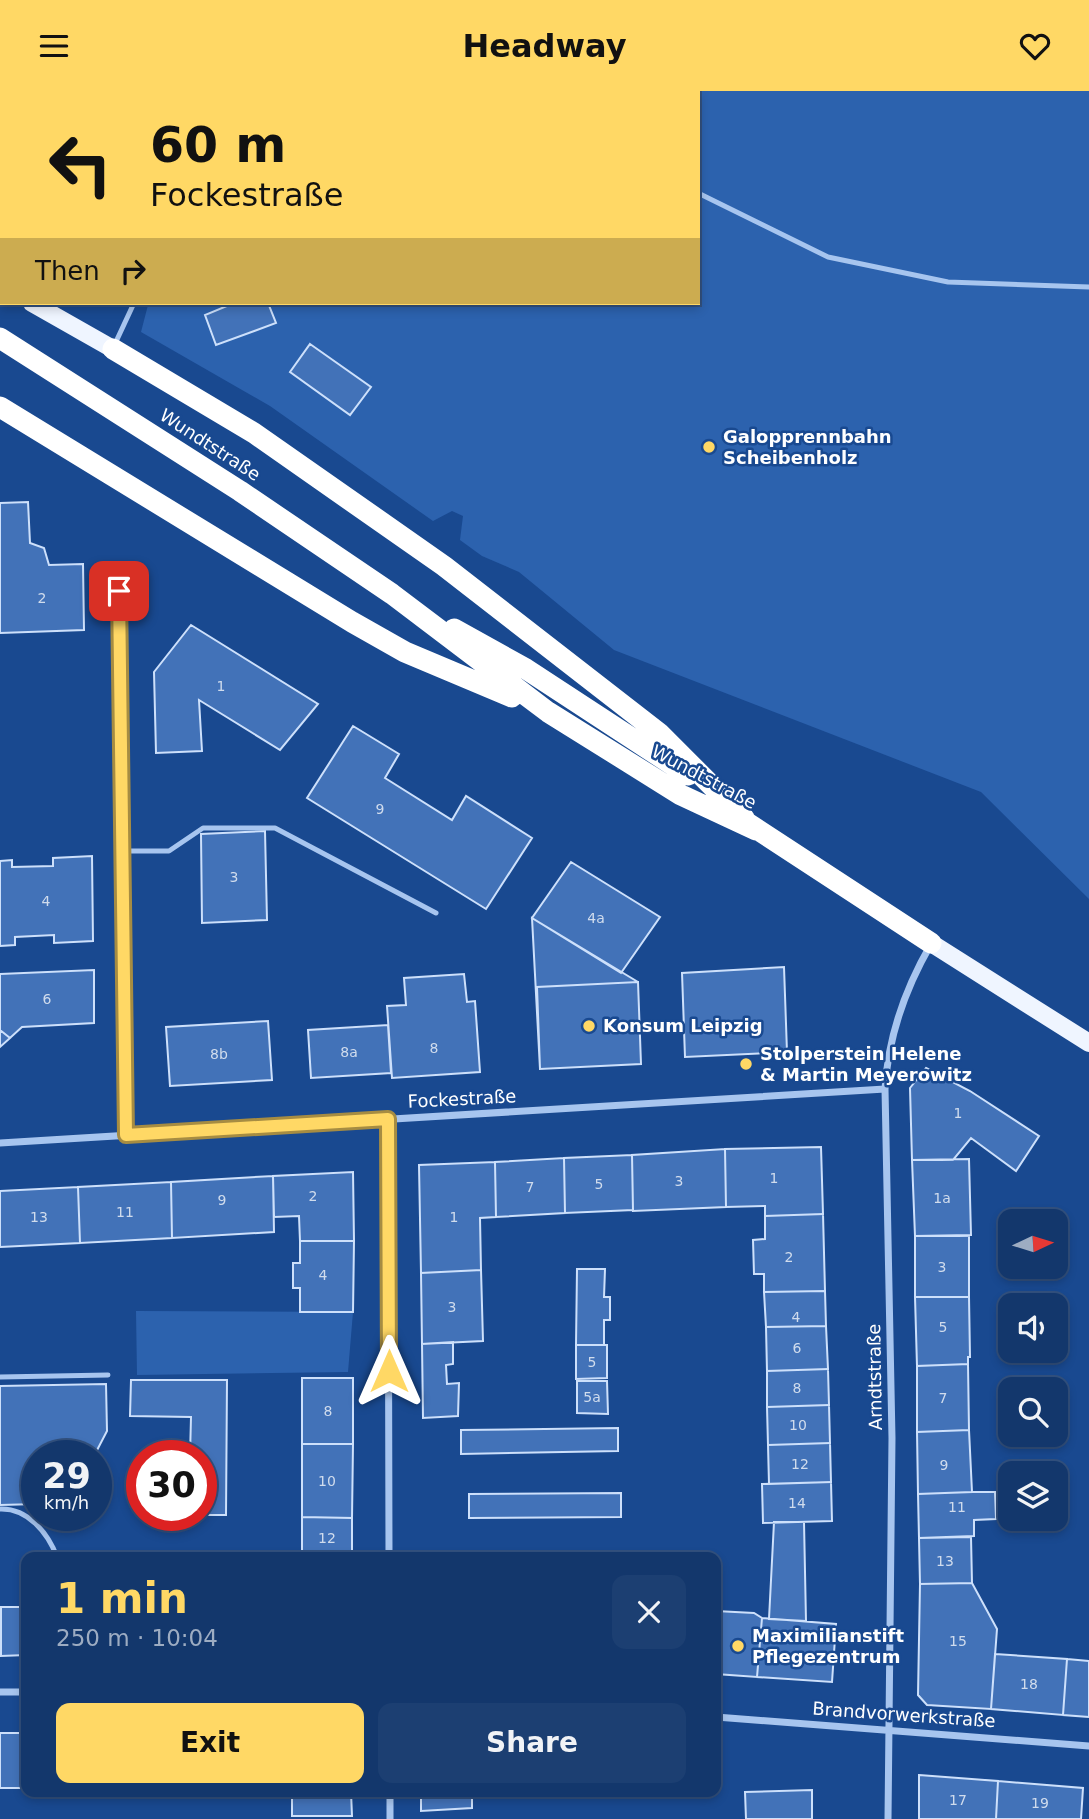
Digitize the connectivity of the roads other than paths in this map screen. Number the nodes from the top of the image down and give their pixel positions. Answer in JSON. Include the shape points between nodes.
{"nodes":[{"id":1,"x":700,"y":194,"type":"edge"},
{"id":2,"x":1089,"y":287,"type":"edge"},
{"id":3,"x":36,"y":305,"type":"edge"},
{"id":4,"x":133,"y":305,"type":"edge"},
{"id":5,"x":0,"y":338,"type":"edge"},
{"id":6,"x":113,"y":349,"type":"junction"},
{"id":7,"x":0,"y":407,"type":"edge"},
{"id":8,"x":119,"y":591,"type":"dead end"},
{"id":9,"x":392,"y":594,"type":"junction"},
{"id":10,"x":548,"y":712,"type":"junction"},
{"id":11,"x":756,"y":830,"type":"junction"},
{"id":12,"x":122,"y":851,"type":"junction"},
{"id":13,"x":436,"y":913,"type":"dead end"},
{"id":14,"x":931,"y":943,"type":"junction"},
{"id":15,"x":1089,"y":1043,"type":"edge"},
{"id":16,"x":885,"y":1089,"type":"junction"},
{"id":17,"x":388,"y":1119,"type":"junction"},
{"id":18,"x":126,"y":1135,"type":"junction"},
{"id":19,"x":0,"y":1143,"type":"edge"},
{"id":20,"x":108,"y":1375,"type":"dead end"},
{"id":21,"x":0,"y":1377,"type":"edge"},
{"id":22,"x":0,"y":1509,"type":"edge"},
{"id":23,"x":55,"y":1552,"type":"edge"},
{"id":24,"x":389,"y":1552,"type":"edge"},
{"id":25,"x":0,"y":1692,"type":"edge"},
{"id":26,"x":21,"y":1692,"type":"edge"},
{"id":27,"x":721,"y":1717,"type":"edge"},
{"id":28,"x":889,"y":1730,"type":"junction"},
{"id":29,"x":1089,"y":1746,"type":"edge"},
{"id":30,"x":390,"y":1797,"type":"edge"},
{"id":31,"x":390,"y":1819,"type":"edge"},
{"id":32,"x":888,"y":1819,"type":"edge"}],
"edges":[{"from":1,"to":2,"type":"lane","via":[[828,257],[948,282]]},
{"from":3,"to":6,"type":"main road"},
{"from":4,"to":6,"type":"lane"},
{"from":5,"to":9,"type":"highway","name":"Wundtstraße"},
{"from":6,"to":11,"type":"highway","via":[[254,433],[444,566],[659,733]]},
{"from":7,"to":10,"type":"highway","via":[[405,652]]},
{"from":8,"to":12,"type":"street"},
{"from":9,"to":10,"type":"highway","name":"Wundtstraße"},
{"from":9,"to":11,"type":"highway","name":"Wundtstraße","via":[[526,669],[620,729]]},
{"from":10,"to":11,"type":"highway","name":"Wundtstraße","via":[[681,795]]},
{"from":11,"to":14,"type":"highway","name":"Wundtstraße"},
{"from":12,"to":13,"type":"lane","via":[[169,851],[203,828],[275,828]]},
{"from":12,"to":18,"type":"street"},
{"from":14,"to":15,"type":"main road","name":"Wundtstraße"},
{"from":14,"to":16,"type":"street","name":"Arndtstraße","via":[[910,980],[887,1054]]},
{"from":16,"to":17,"type":"street","name":"Fockestraße"},
{"from":16,"to":28,"type":"street","name":"Arndtstraße","via":[[892,1438]]},
{"from":17,"to":18,"type":"street","name":"Fockestraße"},
{"from":17,"to":24,"type":"street"},
{"from":18,"to":19,"type":"street","name":"Fockestraße"},
{"from":20,"to":21,"type":"lane"},
{"from":22,"to":23,"type":"lane","via":[[13,1509],[38,1525]]},
{"from":25,"to":26,"type":"street"},
{"from":27,"to":28,"type":"street","name":"Brandvorwerkstraße"},
{"from":28,"to":29,"type":"street","name":"Brandvorwerkstraße"},
{"from":28,"to":32,"type":"street","name":"Arndtstraße"},
{"from":30,"to":31,"type":"street"}]}
